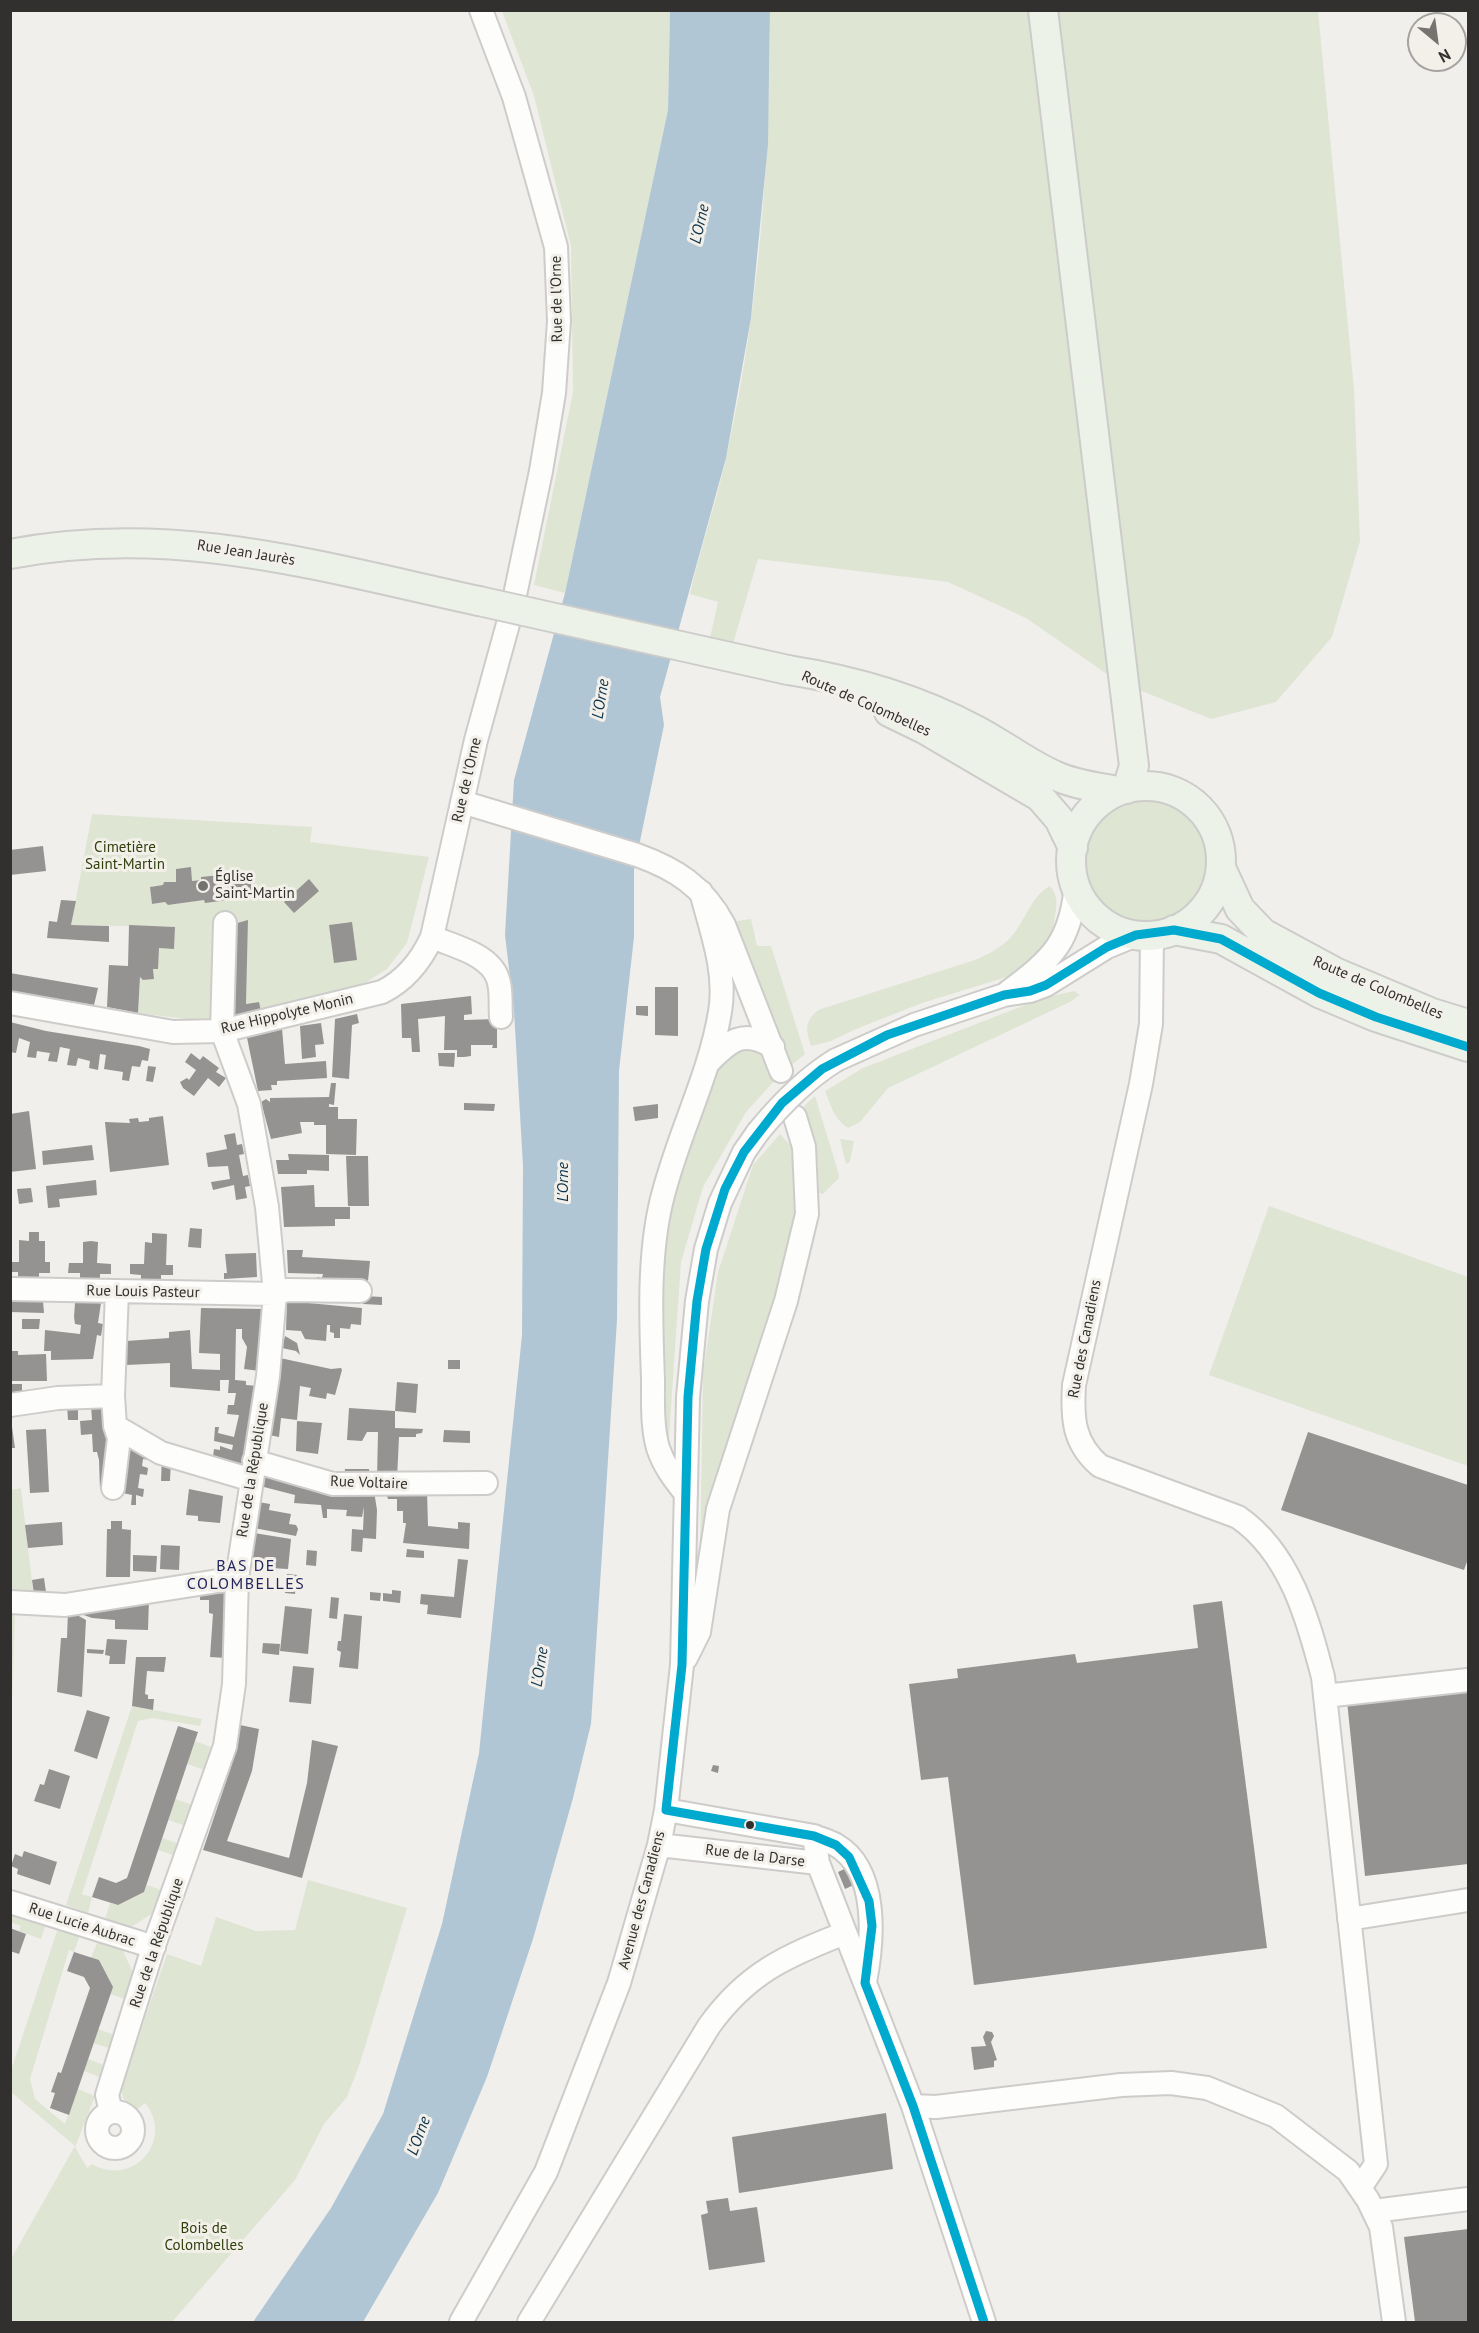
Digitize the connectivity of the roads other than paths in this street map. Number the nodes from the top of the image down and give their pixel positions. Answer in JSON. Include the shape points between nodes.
{"nodes":[{"id":1,"x":481,"y":10,"type":"edge"},
{"id":2,"x":1043,"y":10,"type":"edge"},
{"id":3,"x":10,"y":554,"type":"edge"},
{"id":4,"x":515,"y":595,"type":"dead end"},
{"id":5,"x":508,"y":624,"type":"dead end"},
{"id":6,"x":788,"y":670,"type":"junction"},
{"id":7,"x":1131,"y":783,"type":"junction"},
{"id":8,"x":462,"y":801,"type":"junction"},
{"id":9,"x":1073,"y":848,"type":"junction"},
{"id":10,"x":1221,"y":868,"type":"junction"},
{"id":11,"x":1076,"y":885,"type":"junction"},
{"id":12,"x":701,"y":891,"type":"junction"},
{"id":13,"x":225,"y":923,"type":"dead end"},
{"id":14,"x":1154,"y":933,"type":"junction"},
{"id":15,"x":432,"y":937,"type":"junction"},
{"id":16,"x":1004,"y":995,"type":"junction"},
{"id":17,"x":10,"y":1003,"type":"edge"},
{"id":18,"x":501,"y":1017,"type":"dead end"},
{"id":19,"x":1468,"y":1024,"type":"edge"},
{"id":20,"x":222,"y":1031,"type":"junction"},
{"id":21,"x":773,"y":1047,"type":"junction"},
{"id":22,"x":1468,"y":1047,"type":"edge"},
{"id":23,"x":707,"y":1064,"type":"junction"},
{"id":24,"x":782,"y":1071,"type":"dead end"},
{"id":25,"x":795,"y":1117,"type":"dead end"},
{"id":26,"x":10,"y":1289,"type":"edge"},
{"id":27,"x":117,"y":1291,"type":"junction"},
{"id":28,"x":360,"y":1291,"type":"dead end"},
{"id":29,"x":275,"y":1294,"type":"junction"},
{"id":30,"x":113,"y":1396,"type":"junction"},
{"id":31,"x":10,"y":1405,"type":"edge"},
{"id":32,"x":115,"y":1426,"type":"junction"},
{"id":33,"x":253,"y":1470,"type":"junction"},
{"id":34,"x":486,"y":1483,"type":"dead end"},
{"id":35,"x":113,"y":1488,"type":"dead end"},
{"id":36,"x":686,"y":1494,"type":"junction"},
{"id":37,"x":237,"y":1578,"type":"junction"},
{"id":38,"x":10,"y":1602,"type":"edge"},
{"id":39,"x":682,"y":1665,"type":"junction"},
{"id":40,"x":1468,"y":1680,"type":"edge"},
{"id":41,"x":1325,"y":1696,"type":"junction"},
{"id":42,"x":666,"y":1810,"type":"junction"},
{"id":43,"x":814,"y":1836,"type":"junction"},
{"id":44,"x":659,"y":1845,"type":"junction"},
{"id":45,"x":818,"y":1863,"type":"junction"},
{"id":46,"x":1468,"y":1900,"type":"edge"},
{"id":47,"x":10,"y":1902,"type":"edge"},
{"id":48,"x":1349,"y":1919,"type":"junction"},
{"id":49,"x":845,"y":1933,"type":"junction"},
{"id":50,"x":154,"y":1947,"type":"junction"},
{"id":51,"x":865,"y":1983,"type":"junction"},
{"id":52,"x":913,"y":2106,"type":"junction"},
{"id":53,"x":111,"y":2112,"type":"dead end"},
{"id":54,"x":1360,"y":2188,"type":"junction"},
{"id":55,"x":1468,"y":2199,"type":"edge"},
{"id":56,"x":1374,"y":2211,"type":"junction"},
{"id":57,"x":461,"y":2322,"type":"edge"},
{"id":58,"x":529,"y":2322,"type":"edge"},
{"id":59,"x":984,"y":2322,"type":"edge"},
{"id":60,"x":1394,"y":2322,"type":"edge"}],
"edges":[{"from":1,"to":4,"type":"street","name":"Rue de l'Orne","via":[[514,97],[556,247],[559,321],[554,393]]},
{"from":2,"to":7,"type":"main road"},
{"from":3,"to":6,"type":"main road","name":"Rue Jean Jaurès","bridge":true,"via":[[101,544],[202,545],[274,556]]},
{"from":5,"to":8,"type":"street","name":"Rue de l'Orne"},
{"from":6,"to":7,"type":"main road","name":"Route de Colombelles","via":[[835,677],[896,696],[977,730],[1054,775],[1076,783]]},
{"from":6,"to":9,"type":"main road","name":"Route de Colombelles","via":[[924,729],[1030,790],[1055,812]]},
{"from":7,"to":9,"type":"main road","name":"Route de Colombelles","via":[[1088,814]]},
{"from":7,"to":10,"type":"main road","name":"Route de Colombelles","via":[[1166,788],[1183,795],[1204,812],[1217,836]]},
{"from":8,"to":12,"type":"street","via":[[637,855],[681,874]]},
{"from":8,"to":15,"type":"street","name":"Rue de l'Orne"},
{"from":9,"to":11,"type":"main road","name":"Route de Colombelles"},
{"from":10,"to":14,"type":"main road","name":"Route de Colombelles","via":[[1206,906],[1192,920]]},
{"from":10,"to":19,"type":"main road","name":"Route de Colombelles","via":[[1240,909],[1263,933],[1337,973]]},
{"from":11,"to":14,"type":"main road","name":"Route de Colombelles","via":[[1087,907],[1113,927]]},
{"from":11,"to":16,"type":"street","name":"Avenue des Canadiens","via":[[1071,920],[1058,949]]},
{"from":12,"to":21,"type":"street","via":[[724,925]]},
{"from":12,"to":23,"type":"street","via":[[720,963],[721,1010]]},
{"from":13,"to":20,"type":"street"},
{"from":14,"to":16,"type":"street","name":"Avenue des Canadiens","via":[[1107,947],[1046,985]]},
{"from":14,"to":22,"type":"main road","name":"Route de Colombelles","via":[[1221,939],[1319,993],[1376,1017]]},
{"from":14,"to":41,"type":"street","name":"Rue des Canadiens","via":[[1151,1024],[1074,1385],[1074,1428],[1087,1455],[1100,1466],[1238,1517],[1253,1527],[1272,1549],[1308,1620]]},
{"from":15,"to":18,"type":"street","via":[[482,958],[493,968],[499,980]]},
{"from":15,"to":20,"type":"street","name":"Rue Hippolyte Monin","via":[[406,976],[382,992]]},
{"from":16,"to":36,"type":"street","name":"Avenue des Canadiens","bridge":true,"via":[[886,1035],[836,1060],[782,1103],[758,1132],[725,1189],[706,1249],[688,1397]]},
{"from":17,"to":20,"type":"street","name":"Rue Hippolyte Monin","via":[[173,1032]]},
{"from":20,"to":29,"type":"street","name":"Rue de la République","via":[[249,1104],[267,1207]]},
{"from":21,"to":23,"type":"street","via":[[757,1038],[743,1038],[725,1045]]},
{"from":21,"to":24,"type":"street"},
{"from":23,"to":36,"type":"street","via":[[660,1204],[654,1261],[652,1370],[657,1445],[670,1476]]},
{"from":25,"to":39,"type":"street","via":[[804,1147],[807,1214],[786,1301],[718,1509],[699,1632]]},
{"from":26,"to":27,"type":"street","name":"Rue Louis Pasteur"},
{"from":27,"to":29,"type":"street","name":"Rue Louis Pasteur"},
{"from":27,"to":30,"type":"street"},
{"from":28,"to":29,"type":"street","name":"Rue Louis Pasteur","via":[[287,1290]]},
{"from":29,"to":33,"type":"street","name":"Rue de la République","via":[[268,1376]]},
{"from":30,"to":31,"type":"street"},
{"from":30,"to":32,"type":"street"},
{"from":32,"to":33,"type":"street","name":"Rue Voltaire","via":[[161,1453]]},
{"from":32,"to":35,"type":"street","via":[[119,1438]]},
{"from":33,"to":34,"type":"street","name":"Rue Voltaire","via":[[333,1484]]},
{"from":33,"to":37,"type":"street","name":"Rue de la République"},
{"from":36,"to":39,"type":"street","name":"Avenue des Canadiens"},
{"from":37,"to":38,"type":"street","via":[[65,1605]]},
{"from":37,"to":50,"type":"street","name":"Rue de la République","via":[[234,1684],[225,1746]]},
{"from":39,"to":42,"type":"street","name":"Avenue des Canadiens"},
{"from":40,"to":41,"type":"street"},
{"from":41,"to":48,"type":"street","name":"Rue des Canadiens"},
{"from":42,"to":43,"type":"street","name":"Rue de la Darse"},
{"from":42,"to":44,"type":"street","name":"Avenue des Canadiens"},
{"from":43,"to":45,"type":"street","name":"Rue de la Darse"},
{"from":43,"to":51,"type":"street","via":[[836,1845],[849,1857],[869,1901],[872,1926]]},
{"from":44,"to":45,"type":"street","name":"Rue de la Darse"},
{"from":44,"to":57,"type":"street","name":"Avenue des Canadiens","via":[[619,1983],[546,2172]]},
{"from":45,"to":49,"type":"street"},
{"from":46,"to":48,"type":"street"},
{"from":47,"to":50,"type":"street","name":"Rue Lucie Aubrac"},
{"from":48,"to":54,"type":"street","name":"Rue des Canadiens","via":[[1376,2164]]},
{"from":49,"to":51,"type":"street"},
{"from":49,"to":58,"type":"street","via":[[804,1947],[742,1986],[726,2002]]},
{"from":50,"to":53,"type":"street","name":"Rue de la République","via":[[107,2095]]},
{"from":51,"to":52,"type":"street"},
{"from":52,"to":54,"type":"street","via":[[936,2107],[1121,2085],[1171,2083],[1207,2088],[1276,2116],[1348,2171]]},
{"from":52,"to":59,"type":"street"},
{"from":54,"to":56,"type":"street"},
{"from":55,"to":56,"type":"street"},
{"from":56,"to":60,"type":"street","via":[[1381,2227]]}]}
